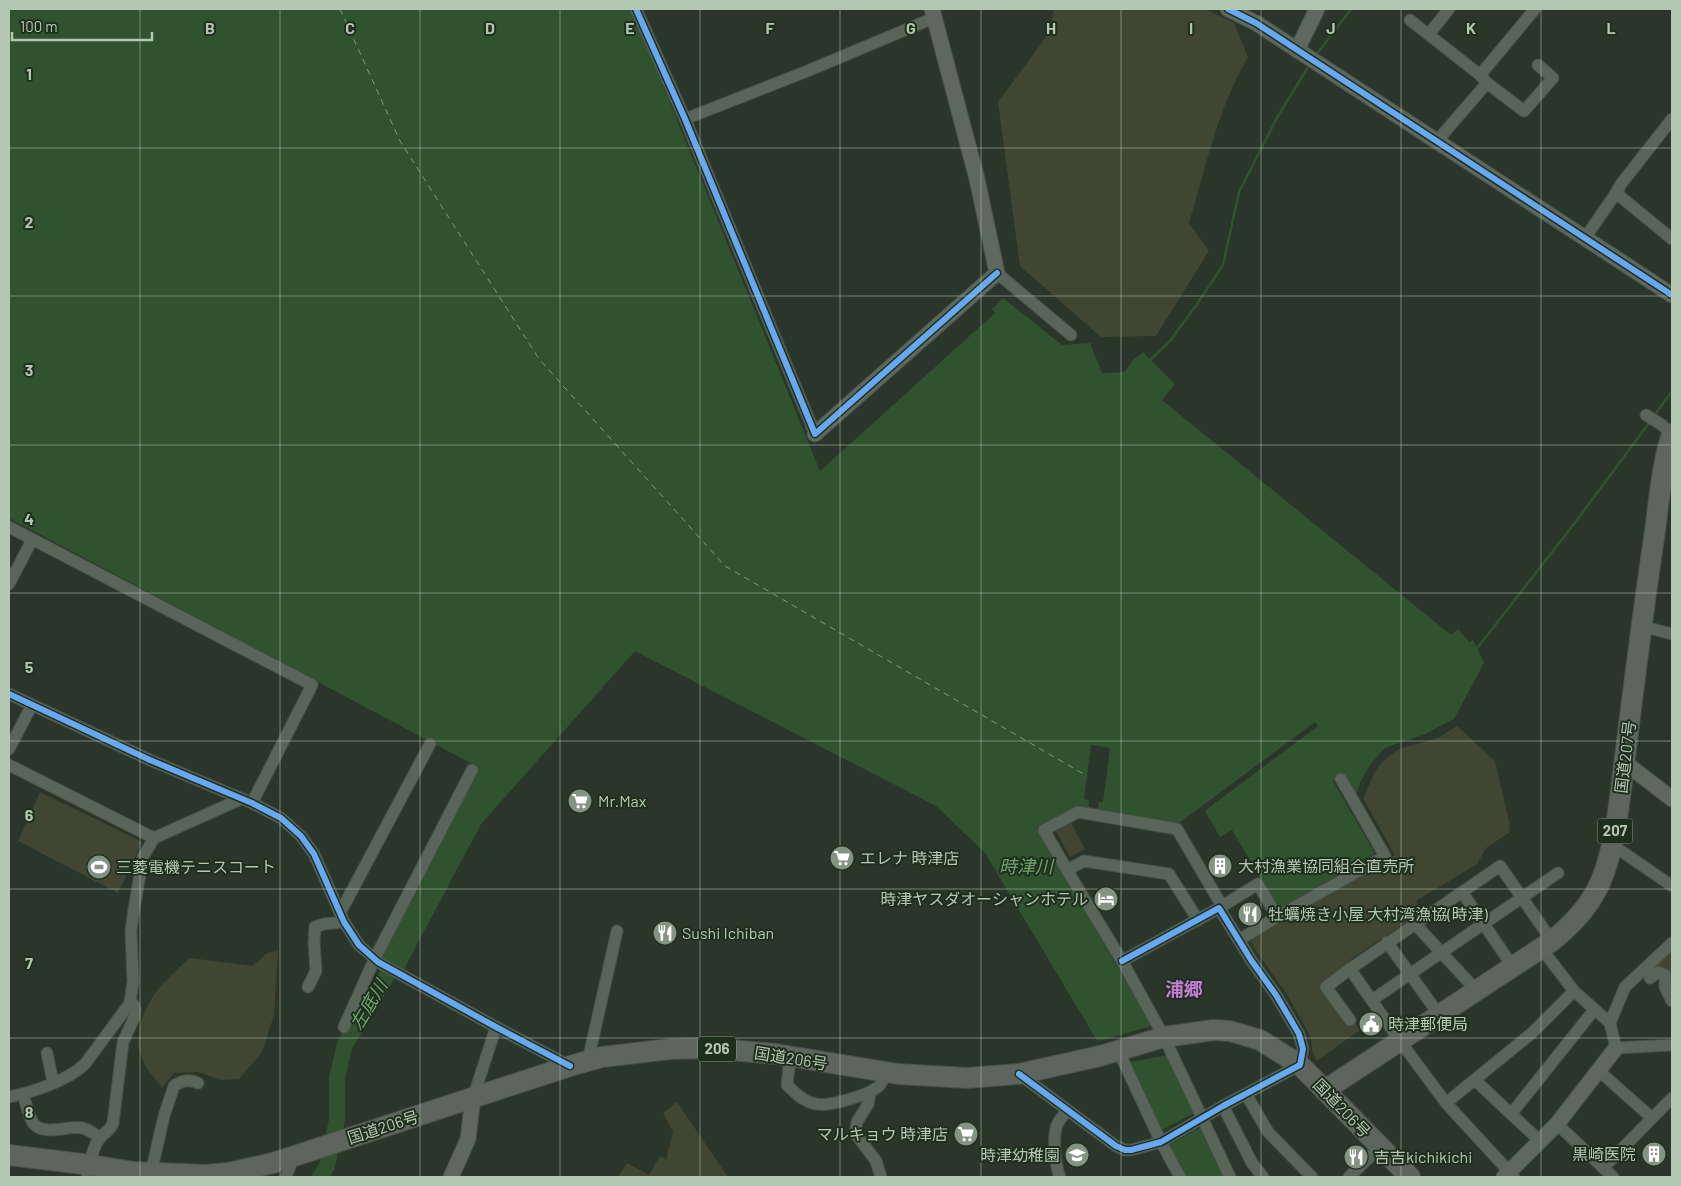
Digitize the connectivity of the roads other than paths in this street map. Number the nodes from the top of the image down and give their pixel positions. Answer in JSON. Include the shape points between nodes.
{"nodes":[{"id":1,"x":636,"y":9,"type":"edge"},
{"id":2,"x":1228,"y":9,"type":"edge"},
{"id":3,"x":1317,"y":9,"type":"edge"},
{"id":4,"x":1449,"y":9,"type":"edge"},
{"id":5,"x":1535,"y":9,"type":"edge"},
{"id":6,"x":934,"y":13,"type":"edge"},
{"id":7,"x":1410,"y":20,"type":"dead end"},
{"id":8,"x":1429,"y":34,"type":"junction"},
{"id":9,"x":1297,"y":50,"type":"junction"},
{"id":10,"x":1538,"y":65,"type":"dead end"},
{"id":11,"x":1484,"y":79,"type":"junction"},
{"id":12,"x":685,"y":119,"type":"junction"},
{"id":13,"x":1672,"y":119,"type":"edge"},
{"id":14,"x":1437,"y":141,"type":"junction"},
{"id":15,"x":1616,"y":193,"type":"junction"},
{"id":16,"x":1585,"y":238,"type":"junction"},
{"id":17,"x":1672,"y":239,"type":"edge"},
{"id":18,"x":997,"y":273,"type":"junction"},
{"id":19,"x":1672,"y":295,"type":"edge"},
{"id":20,"x":1072,"y":335,"type":"dead end"},
{"id":21,"x":1646,"y":414,"type":"dead end"},
{"id":22,"x":1669,"y":432,"type":"edge"},
{"id":23,"x":815,"y":434,"type":"joint"},
{"id":24,"x":9,"y":528,"type":"edge"},
{"id":25,"x":32,"y":540,"type":"junction"},
{"id":26,"x":9,"y":584,"type":"edge"},
{"id":27,"x":1641,"y":626,"type":"junction"},
{"id":28,"x":1672,"y":634,"type":"edge"},
{"id":29,"x":9,"y":694,"type":"edge"},
{"id":30,"x":32,"y":705,"type":"junction"},
{"id":31,"x":430,"y":744,"type":"dead end"},
{"id":32,"x":9,"y":749,"type":"edge"},
{"id":33,"x":1624,"y":762,"type":"junction"},
{"id":34,"x":9,"y":765,"type":"edge"},
{"id":35,"x":472,"y":770,"type":"dead end"},
{"id":36,"x":1341,"y":779,"type":"dead end"},
{"id":37,"x":1671,"y":794,"type":"edge"},
{"id":38,"x":247,"y":801,"type":"junction"},
{"id":39,"x":154,"y":838,"type":"junction"},
{"id":40,"x":1611,"y":844,"type":"junction"},
{"id":41,"x":1067,"y":870,"type":"junction"},
{"id":42,"x":1558,"y":873,"type":"dead end"},
{"id":43,"x":1672,"y":886,"type":"edge"},
{"id":44,"x":1462,"y":892,"type":"junction"},
{"id":45,"x":1522,"y":898,"type":"junction"},
{"id":46,"x":1220,"y":907,"type":"junction"},
{"id":47,"x":342,"y":917,"type":"junction"},
{"id":48,"x":1277,"y":917,"type":"junction"},
{"id":49,"x":1198,"y":920,"type":"junction"},
{"id":50,"x":1415,"y":924,"type":"junction"},
{"id":51,"x":1483,"y":925,"type":"junction"},
{"id":52,"x":617,"y":931,"type":"dead end"},
{"id":53,"x":1239,"y":940,"type":"junction"},
{"id":54,"x":1387,"y":942,"type":"junction"},
{"id":55,"x":1672,"y":942,"type":"edge"},
{"id":56,"x":1546,"y":945,"type":"junction"},
{"id":57,"x":1442,"y":953,"type":"junction"},
{"id":58,"x":377,"y":960,"type":"junction"},
{"id":59,"x":1122,"y":962,"type":"junction"},
{"id":60,"x":1513,"y":967,"type":"junction"},
{"id":61,"x":1350,"y":968,"type":"junction"},
{"id":62,"x":1411,"y":975,"type":"junction"},
{"id":63,"x":1650,"y":978,"type":"dead end"},
{"id":64,"x":308,"y":988,"type":"dead end"},
{"id":65,"x":1574,"y":991,"type":"junction"},
{"id":66,"x":1477,"y":992,"type":"junction"},
{"id":67,"x":130,"y":1000,"type":"junction"},
{"id":68,"x":1372,"y":1000,"type":"junction"},
{"id":69,"x":1672,"y":1001,"type":"edge"},
{"id":70,"x":1594,"y":1010,"type":"junction"},
{"id":71,"x":1440,"y":1016,"type":"junction"},
{"id":72,"x":1350,"y":1020,"type":"dead end"},
{"id":73,"x":1610,"y":1023,"type":"junction"},
{"id":74,"x":344,"y":1026,"type":"dead end"},
{"id":75,"x":496,"y":1027,"type":"junction"},
{"id":76,"x":1164,"y":1038,"type":"junction"},
{"id":77,"x":1400,"y":1040,"type":"junction"},
{"id":78,"x":1672,"y":1045,"type":"edge"},
{"id":79,"x":1616,"y":1048,"type":"junction"},
{"id":80,"x":47,"y":1053,"type":"dead end"},
{"id":81,"x":1109,"y":1053,"type":"junction"},
{"id":82,"x":790,"y":1057,"type":"junction"},
{"id":83,"x":579,"y":1063,"type":"junction"},
{"id":84,"x":1300,"y":1065,"type":"junction"},
{"id":85,"x":1599,"y":1071,"type":"junction"},
{"id":86,"x":886,"y":1072,"type":"junction"},
{"id":87,"x":1019,"y":1074,"type":"junction"},
{"id":88,"x":1475,"y":1080,"type":"junction"},
{"id":89,"x":53,"y":1082,"type":"junction"},
{"id":90,"x":198,"y":1083,"type":"dead end"},
{"id":91,"x":1325,"y":1090,"type":"junction"},
{"id":92,"x":870,"y":1092,"type":"junction"},
{"id":93,"x":23,"y":1094,"type":"junction"},
{"id":94,"x":1246,"y":1094,"type":"junction"},
{"id":95,"x":9,"y":1097,"type":"edge"},
{"id":96,"x":473,"y":1098,"type":"junction"},
{"id":97,"x":1672,"y":1098,"type":"edge"},
{"id":98,"x":1446,"y":1103,"type":"junction"},
{"id":99,"x":1223,"y":1106,"type":"junction"},
{"id":100,"x":1067,"y":1110,"type":"junction"},
{"id":101,"x":1511,"y":1114,"type":"junction"},
{"id":102,"x":1202,"y":1118,"type":"junction"},
{"id":103,"x":1652,"y":1118,"type":"junction"},
{"id":104,"x":1557,"y":1124,"type":"junction"},
{"id":105,"x":100,"y":1138,"type":"junction"},
{"id":106,"x":1540,"y":1141,"type":"junction"},
{"id":107,"x":1161,"y":1142,"type":"junction"},
{"id":108,"x":1380,"y":1147,"type":"junction"},
{"id":109,"x":9,"y":1155,"type":"edge"},
{"id":110,"x":294,"y":1156,"type":"junction"},
{"id":111,"x":1603,"y":1168,"type":"junction"},
{"id":112,"x":89,"y":1171,"type":"edge"},
{"id":113,"x":151,"y":1173,"type":"junction"},
{"id":114,"x":1509,"y":1176,"type":"edge"},
{"id":115,"x":286,"y":1177,"type":"edge"},
{"id":116,"x":451,"y":1177,"type":"edge"},
{"id":117,"x":881,"y":1177,"type":"edge"},
{"id":118,"x":1060,"y":1177,"type":"edge"},
{"id":119,"x":1180,"y":1177,"type":"edge"},
{"id":120,"x":1230,"y":1177,"type":"edge"},
{"id":121,"x":1263,"y":1177,"type":"edge"},
{"id":122,"x":1312,"y":1177,"type":"edge"},
{"id":123,"x":1349,"y":1177,"type":"edge"},
{"id":124,"x":1410,"y":1177,"type":"edge"},
{"id":125,"x":1613,"y":1177,"type":"edge"}],
"edges":[{"from":1,"to":12,"type":"street"},
{"from":2,"to":9,"type":"street"},
{"from":3,"to":9,"type":"street"},
{"from":4,"to":8,"type":"street"},
{"from":5,"to":11,"type":"street"},
{"from":6,"to":12,"type":"street","via":[[805,72]]},
{"from":6,"to":18,"type":"street","via":[[977,179]]},
{"from":7,"to":8,"type":"street"},
{"from":8,"to":11,"type":"street"},
{"from":9,"to":14,"type":"street"},
{"from":10,"to":11,"type":"street","via":[[1553,78],[1524,111]]},
{"from":11,"to":14,"type":"street"},
{"from":12,"to":23,"type":"street"},
{"from":13,"to":15,"type":"street"},
{"from":14,"to":16,"type":"street"},
{"from":15,"to":16,"type":"street"},
{"from":15,"to":17,"type":"street"},
{"from":16,"to":19,"type":"street"},
{"from":18,"to":20,"type":"street"},
{"from":18,"to":23,"type":"street"},
{"from":21,"to":22,"type":"street"},
{"from":22,"to":27,"type":"highway","name":"国道207号","number":"207"},
{"from":24,"to":25,"type":"street"},
{"from":25,"to":26,"type":"street"},
{"from":25,"to":38,"type":"street","via":[[312,685]]},
{"from":27,"to":28,"type":"street"},
{"from":27,"to":33,"type":"highway","name":"国道207号","number":"207"},
{"from":29,"to":30,"type":"street"},
{"from":30,"to":32,"type":"street"},
{"from":30,"to":38,"type":"street"},
{"from":31,"to":47,"type":"street"},
{"from":33,"to":37,"type":"street"},
{"from":33,"to":40,"type":"highway","name":"国道207号","number":"207"},
{"from":34,"to":39,"type":"street"},
{"from":35,"to":58,"type":"street"},
{"from":36,"to":48,"type":"street","via":[[1385,856]]},
{"from":38,"to":39,"type":"street"},
{"from":38,"to":47,"type":"street","via":[[281,818],[301,836],[314,854]]},
{"from":39,"to":67,"type":"street","via":[[143,857],[134,909]]},
{"from":40,"to":43,"type":"street"},
{"from":40,"to":56,"type":"highway","name":"国道207号","number":"207","via":[[1604,873],[1593,898],[1578,917]]},
{"from":41,"to":46,"type":"street","via":[[1044,830],[1078,812],[1177,829]]},
{"from":41,"to":49,"type":"street","via":[[1084,860],[1169,874]]},
{"from":41,"to":59,"type":"street"},
{"from":42,"to":45,"type":"street"},
{"from":44,"to":45,"type":"street","via":[[1500,866]]},
{"from":44,"to":50,"type":"street"},
{"from":44,"to":51,"type":"street"},
{"from":45,"to":51,"type":"street"},
{"from":45,"to":56,"type":"street"},
{"from":46,"to":48,"type":"street","via":[[1258,884]]},
{"from":46,"to":49,"type":"street"},
{"from":46,"to":53,"type":"street"},
{"from":47,"to":58,"type":"street","via":[[359,945]]},
{"from":47,"to":64,"type":"street","via":[[315,927],[316,971]]},
{"from":48,"to":53,"type":"street"},
{"from":49,"to":59,"type":"street"},
{"from":50,"to":54,"type":"street"},
{"from":50,"to":57,"type":"street"},
{"from":51,"to":57,"type":"street"},
{"from":51,"to":60,"type":"street"},
{"from":52,"to":83,"type":"street"},
{"from":53,"to":84,"type":"street","via":[[1299,1034],[1303,1049]]},
{"from":54,"to":61,"type":"street"},
{"from":54,"to":62,"type":"street"},
{"from":55,"to":73,"type":"street","via":[[1625,987]]},
{"from":56,"to":60,"type":"highway","name":"国道207号","number":"207"},
{"from":56,"to":65,"type":"street"},
{"from":57,"to":62,"type":"street"},
{"from":57,"to":66,"type":"street"},
{"from":58,"to":74,"type":"street"},
{"from":58,"to":75,"type":"street"},
{"from":59,"to":76,"type":"street"},
{"from":60,"to":66,"type":"highway","name":"国道207号","number":"207"},
{"from":61,"to":68,"type":"street"},
{"from":61,"to":72,"type":"street","via":[[1326,987]]},
{"from":62,"to":68,"type":"street"},
{"from":62,"to":71,"type":"street"},
{"from":63,"to":69,"type":"street","via":[[1658,972],[1665,975],[1665,987]]},
{"from":65,"to":70,"type":"street"},
{"from":65,"to":88,"type":"street","via":[[1532,1033]]},
{"from":66,"to":71,"type":"highway","name":"国道207号","number":"207"},
{"from":67,"to":89,"type":"street","via":[[86,1064],[77,1072]]},
{"from":67,"to":105,"type":"street","via":[[135,1010],[122,1042],[113,1123]]},
{"from":68,"to":77,"type":"street"},
{"from":70,"to":73,"type":"street"},
{"from":70,"to":101,"type":"street"},
{"from":71,"to":77,"type":"highway","name":"国道207号","number":"207"},
{"from":73,"to":79,"type":"street"},
{"from":75,"to":83,"type":"street"},
{"from":75,"to":96,"type":"street"},
{"from":76,"to":81,"type":"highway","name":"国道206号","number":"206"},
{"from":76,"to":84,"type":"highway","name":"国道206号","number":"206","via":[[1214,1030],[1235,1032],[1260,1040]]},
{"from":76,"to":102,"type":"street"},
{"from":77,"to":91,"type":"highway","name":"国道207号","number":"207"},
{"from":77,"to":98,"type":"street"},
{"from":78,"to":79,"type":"street"},
{"from":79,"to":85,"type":"street"},
{"from":80,"to":89,"type":"street"},
{"from":81,"to":87,"type":"highway","name":"国道206号","number":"206"},
{"from":81,"to":107,"type":"street"},
{"from":82,"to":83,"type":"highway","name":"国道206号","number":"206","via":[[708,1048],[670,1049]]},
{"from":82,"to":86,"type":"highway","name":"国道206号","number":"206"},
{"from":82,"to":92,"type":"street","via":[[786,1086],[806,1101],[820,1104]]},
{"from":83,"to":96,"type":"highway","name":"国道206号","number":"206"},
{"from":84,"to":91,"type":"highway","name":"国道206号","number":"206"},
{"from":84,"to":94,"type":"street"},
{"from":85,"to":103,"type":"street"},
{"from":85,"to":104,"type":"street"},
{"from":86,"to":87,"type":"highway","name":"国道206号","number":"206","via":[[967,1078]]},
{"from":86,"to":92,"type":"street","via":[[879,1085]]},
{"from":87,"to":100,"type":"street"},
{"from":88,"to":98,"type":"street"},
{"from":88,"to":101,"type":"street"},
{"from":89,"to":93,"type":"street"},
{"from":90,"to":113,"type":"street","via":[[192,1080],[174,1086]]},
{"from":91,"to":108,"type":"highway","name":"国道206号","number":"206"},
{"from":92,"to":117,"type":"street","via":[[855,1133],[876,1161]]},
{"from":93,"to":95,"type":"street"},
{"from":93,"to":105,"type":"street","via":[[30,1118],[39,1128],[82,1128]]},
{"from":94,"to":99,"type":"street"},
{"from":94,"to":122,"type":"street","via":[[1268,1132]]},
{"from":96,"to":110,"type":"highway","name":"国道206号","number":"206"},
{"from":96,"to":116,"type":"street","via":[[468,1139]]},
{"from":97,"to":103,"type":"street"},
{"from":98,"to":114,"type":"street"},
{"from":99,"to":102,"type":"street"},
{"from":99,"to":121,"type":"street","via":[[1252,1163]]},
{"from":100,"to":107,"type":"street","via":[[1125,1150]]},
{"from":100,"to":118,"type":"street","via":[[1056,1127],[1055,1155]]},
{"from":101,"to":106,"type":"street"},
{"from":102,"to":107,"type":"street"},
{"from":102,"to":120,"type":"street"},
{"from":103,"to":111,"type":"street"},
{"from":104,"to":106,"type":"street"},
{"from":104,"to":111,"type":"street"},
{"from":105,"to":112,"type":"street"},
{"from":106,"to":114,"type":"street"},
{"from":107,"to":119,"type":"street"},
{"from":108,"to":123,"type":"street"},
{"from":108,"to":124,"type":"highway","name":"国道206号","number":"206"},
{"from":109,"to":112,"type":"highway","name":"国道206号","number":"206"},
{"from":110,"to":113,"type":"highway","name":"国道206号","number":"206","via":[[228,1173]]},
{"from":110,"to":115,"type":"street"},
{"from":111,"to":125,"type":"street"},
{"from":112,"to":113,"type":"highway","name":"国道206号","number":"206"}]}
